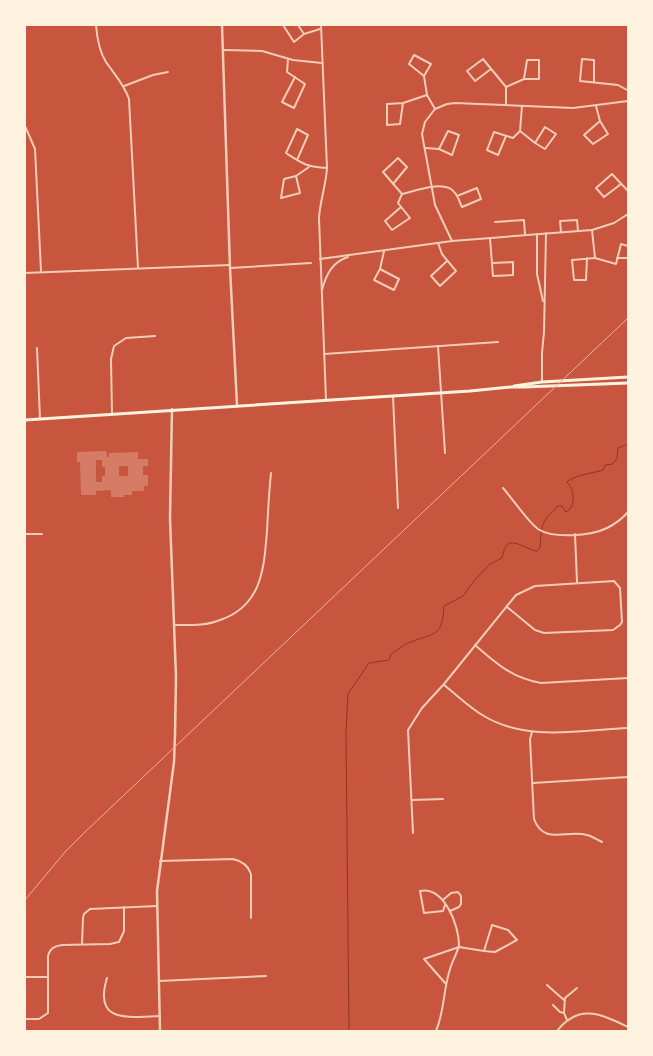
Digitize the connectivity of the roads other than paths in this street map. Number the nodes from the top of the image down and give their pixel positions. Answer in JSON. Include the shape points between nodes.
{"nodes":[{"id":1,"x":96,"y":25,"type":"edge"},
{"id":2,"x":222,"y":25,"type":"edge"},
{"id":3,"x":283,"y":25,"type":"edge"},
{"id":4,"x":298,"y":25,"type":"edge"},
{"id":5,"x":321,"y":25,"type":"edge"},
{"id":6,"x":320,"y":29,"type":"junction"},
{"id":7,"x":304,"y":34,"type":"junction"},
{"id":8,"x":223,"y":50,"type":"junction"},
{"id":9,"x":288,"y":58,"type":"junction"},
{"id":10,"x":322,"y":63,"type":"junction"},
{"id":11,"x":491,"y":69,"type":"junction"},
{"id":12,"x":168,"y":72,"type":"dead end"},
{"id":13,"x":424,"y":76,"type":"junction"},
{"id":14,"x":295,"y":77,"type":"junction"},
{"id":15,"x":524,"y":79,"type":"junction"},
{"id":16,"x":594,"y":82,"type":"junction"},
{"id":17,"x":124,"y":86,"type":"junction"},
{"id":18,"x":506,"y":87,"type":"junction"},
{"id":19,"x":628,"y":89,"type":"edge"},
{"id":20,"x":427,"y":94,"type":"junction"},
{"id":21,"x":628,"y":97,"type":"edge"},
{"id":22,"x":628,"y":101,"type":"edge"},
{"id":23,"x":403,"y":103,"type":"junction"},
{"id":24,"x":506,"y":105,"type":"junction"},
{"id":25,"x":522,"y":106,"type":"junction"},
{"id":26,"x":596,"y":106,"type":"junction"},
{"id":27,"x":435,"y":109,"type":"junction"},
{"id":28,"x":600,"y":121,"type":"junction"},
{"id":29,"x":25,"y":126,"type":"edge"},
{"id":30,"x":520,"y":131,"type":"junction"},
{"id":31,"x":506,"y":136,"type":"junction"},
{"id":32,"x":535,"y":143,"type":"junction"},
{"id":33,"x":425,"y":148,"type":"junction"},
{"id":34,"x":439,"y":148,"type":"junction"},
{"id":35,"x":297,"y":160,"type":"junction"},
{"id":36,"x":309,"y":167,"type":"junction"},
{"id":37,"x":327,"y":168,"type":"junction"},
{"id":38,"x":296,"y":176,"type":"junction"},
{"id":39,"x":394,"y":184,"type":"junction"},
{"id":40,"x":621,"y":184,"type":"junction"},
{"id":41,"x":432,"y":186,"type":"junction"},
{"id":42,"x":628,"y":191,"type":"edge"},
{"id":43,"x":402,"y":194,"type":"junction"},
{"id":44,"x":457,"y":196,"type":"junction"},
{"id":45,"x":402,"y":207,"type":"junction"},
{"id":46,"x":628,"y":214,"type":"edge"},
{"id":47,"x":495,"y":222,"type":"dead end"},
{"id":48,"x":592,"y":230,"type":"junction"},
{"id":49,"x":578,"y":231,"type":"junction"},
{"id":50,"x":561,"y":232,"type":"junction"},
{"id":51,"x":546,"y":233,"type":"junction"},
{"id":52,"x":537,"y":234,"type":"junction"},
{"id":53,"x":526,"y":235,"type":"junction"},
{"id":54,"x":490,"y":238,"type":"junction"},
{"id":55,"x":452,"y":241,"type":"junction"},
{"id":56,"x":438,"y":243,"type":"junction"},
{"id":57,"x":628,"y":246,"type":"edge"},
{"id":58,"x":384,"y":251,"type":"junction"},
{"id":59,"x":361,"y":254,"type":"junction"},
{"id":60,"x":587,"y":258,"type":"junction"},
{"id":61,"x":595,"y":258,"type":"junction"},
{"id":62,"x":617,"y":258,"type":"junction"},
{"id":63,"x":628,"y":258,"type":"edge"},
{"id":64,"x":320,"y":259,"type":"junction"},
{"id":65,"x":447,"y":261,"type":"junction"},
{"id":66,"x":311,"y":263,"type":"dead end"},
{"id":67,"x":492,"y":263,"type":"junction"},
{"id":68,"x":230,"y":266,"type":"junction"},
{"id":69,"x":138,"y":268,"type":"junction"},
{"id":70,"x":380,"y":269,"type":"junction"},
{"id":71,"x":41,"y":272,"type":"junction"},
{"id":72,"x":25,"y":273,"type":"edge"},
{"id":73,"x":321,"y":293,"type":"junction"},
{"id":74,"x":544,"y":305,"type":"junction"},
{"id":75,"x":156,"y":336,"type":"dead end"},
{"id":76,"x":498,"y":342,"type":"dead end"},
{"id":77,"x":438,"y":346,"type":"junction"},
{"id":78,"x":37,"y":348,"type":"dead end"},
{"id":79,"x":324,"y":354,"type":"junction"},
{"id":80,"x":628,"y":377,"type":"edge"},
{"id":81,"x":542,"y":382,"type":"junction"},
{"id":82,"x":628,"y":383,"type":"edge"},
{"id":83,"x":511,"y":387,"type":"junction"},
{"id":84,"x":441,"y":393,"type":"junction"},
{"id":85,"x":392,"y":396,"type":"junction"},
{"id":86,"x":326,"y":400,"type":"junction"},
{"id":87,"x":237,"y":406,"type":"junction"},
{"id":88,"x":172,"y":409,"type":"junction"},
{"id":89,"x":112,"y":414,"type":"junction"},
{"id":90,"x":40,"y":419,"type":"junction"},
{"id":91,"x":25,"y":420,"type":"edge"},
{"id":92,"x":445,"y":453,"type":"dead end"},
{"id":93,"x":271,"y":473,"type":"dead end"},
{"id":94,"x":503,"y":488,"type":"dead end"},
{"id":95,"x":398,"y":508,"type":"dead end"},
{"id":96,"x":628,"y":512,"type":"edge"},
{"id":97,"x":25,"y":534,"type":"edge"},
{"id":98,"x":42,"y":534,"type":"dead end"},
{"id":99,"x":574,"y":534,"type":"junction"},
{"id":100,"x":577,"y":582,"type":"junction"},
{"id":101,"x":506,"y":606,"type":"junction"},
{"id":102,"x":174,"y":625,"type":"junction"},
{"id":103,"x":475,"y":645,"type":"junction"},
{"id":104,"x":628,"y":678,"type":"edge"},
{"id":105,"x":444,"y":684,"type":"junction"},
{"id":106,"x":628,"y":728,"type":"edge"},
{"id":107,"x":532,"y":732,"type":"junction"},
{"id":108,"x":628,"y":777,"type":"edge"},
{"id":109,"x":533,"y":783,"type":"junction"},
{"id":110,"x":443,"y":799,"type":"dead end"},
{"id":111,"x":412,"y":800,"type":"junction"},
{"id":112,"x":413,"y":833,"type":"dead end"},
{"id":113,"x":602,"y":842,"type":"dead end"},
{"id":114,"x":160,"y":861,"type":"junction"},
{"id":115,"x":442,"y":900,"type":"junction"},
{"id":116,"x":446,"y":905,"type":"junction"},
{"id":117,"x":157,"y":906,"type":"junction"},
{"id":118,"x":124,"y":907,"type":"junction"},
{"id":119,"x":450,"y":911,"type":"junction"},
{"id":120,"x":252,"y":918,"type":"dead end"},
{"id":121,"x":82,"y":944,"type":"junction"},
{"id":122,"x":459,"y":947,"type":"junction"},
{"id":123,"x":484,"y":951,"type":"junction"},
{"id":124,"x":266,"y":976,"type":"dead end"},
{"id":125,"x":25,"y":977,"type":"edge"},
{"id":126,"x":48,"y":977,"type":"junction"},
{"id":127,"x":107,"y":978,"type":"dead end"},
{"id":128,"x":159,"y":981,"type":"junction"},
{"id":129,"x":446,"y":984,"type":"junction"},
{"id":130,"x":547,"y":985,"type":"dead end"},
{"id":131,"x":577,"y":988,"type":"dead end"},
{"id":132,"x":565,"y":1000,"type":"junction"},
{"id":133,"x":553,"y":1005,"type":"dead end"},
{"id":134,"x":564,"y":1013,"type":"junction"},
{"id":135,"x":160,"y":1016,"type":"junction"},
{"id":136,"x":25,"y":1020,"type":"edge"},
{"id":137,"x":567,"y":1020,"type":"junction"},
{"id":138,"x":628,"y":1027,"type":"edge"},
{"id":139,"x":160,"y":1031,"type":"edge"},
{"id":140,"x":436,"y":1031,"type":"edge"},
{"id":141,"x":557,"y":1031,"type":"edge"}],
"edges":[{"from":1,"to":17,"type":"street","via":[[103,57]]},
{"from":2,"to":8,"type":"street"},
{"from":3,"to":7,"type":"street","via":[[294,42]]},
{"from":4,"to":7,"type":"street"},
{"from":5,"to":6,"type":"street"},
{"from":6,"to":7,"type":"street"},
{"from":6,"to":10,"type":"street"},
{"from":8,"to":9,"type":"street","via":[[262,51]]},
{"from":8,"to":68,"type":"street"},
{"from":9,"to":10,"type":"street"},
{"from":9,"to":14,"type":"street","via":[[287,72]]},
{"from":10,"to":37,"type":"street"},
{"from":11,"to":11,"type":"street","via":[[483,59],[467,71],[475,80]]},
{"from":11,"to":18,"type":"street"},
{"from":12,"to":17,"type":"street","via":[[153,74]]},
{"from":13,"to":13,"type":"street","via":[[409,64],[414,54],[431,64]]},
{"from":13,"to":20,"type":"street"},
{"from":14,"to":14,"type":"street","via":[[306,84],[294,108],[282,102]]},
{"from":15,"to":15,"type":"street","via":[[527,60],[539,60],[539,79]]},
{"from":15,"to":18,"type":"street"},
{"from":16,"to":16,"type":"street","via":[[580,81],[582,60],[594,60]]},
{"from":16,"to":19,"type":"street"},
{"from":17,"to":69,"type":"street","via":[[130,104]]},
{"from":18,"to":24,"type":"street"},
{"from":19,"to":21,"type":"street"},
{"from":20,"to":23,"type":"street"},
{"from":20,"to":27,"type":"street"},
{"from":22,"to":26,"type":"street"},
{"from":23,"to":23,"type":"street","via":[[387,104],[387,125],[400,124]]},
{"from":24,"to":25,"type":"street"},
{"from":24,"to":27,"type":"street","via":[[455,103]]},
{"from":25,"to":26,"type":"street"},
{"from":25,"to":30,"type":"street"},
{"from":26,"to":28,"type":"street"},
{"from":27,"to":33,"type":"street","via":[[423,126]]},
{"from":28,"to":28,"type":"street","via":[[584,135],[593,144],[608,134]]},
{"from":29,"to":71,"type":"street","via":[[35,149]]},
{"from":30,"to":31,"type":"street","via":[[513,138]]},
{"from":30,"to":32,"type":"street"},
{"from":31,"to":31,"type":"street","via":[[494,132],[487,150],[498,155]]},
{"from":32,"to":32,"type":"street","via":[[545,127],[556,134],[545,149]]},
{"from":33,"to":34,"type":"street"},
{"from":33,"to":41,"type":"street"},
{"from":34,"to":34,"type":"street","via":[[452,155],[460,135],[448,131]]},
{"from":35,"to":35,"type":"street","via":[[286,153],[297,129],[308,134]]},
{"from":35,"to":36,"type":"street"},
{"from":36,"to":37,"type":"street"},
{"from":36,"to":38,"type":"street"},
{"from":37,"to":64,"type":"street","via":[[320,204]]},
{"from":38,"to":38,"type":"street","via":[[300,193],[281,198],[284,179]]},
{"from":39,"to":39,"type":"street","via":[[383,172],[398,158],[407,167]]},
{"from":39,"to":43,"type":"street"},
{"from":40,"to":40,"type":"street","via":[[612,174],[596,188],[604,197]]},
{"from":40,"to":42,"type":"street"},
{"from":41,"to":43,"type":"street"},
{"from":41,"to":44,"type":"street","via":[[449,188]]},
{"from":41,"to":55,"type":"street","via":[[435,205]]},
{"from":43,"to":45,"type":"street","via":[[398,202]]},
{"from":44,"to":44,"type":"street","via":[[462,207],[481,199],[477,188]]},
{"from":45,"to":45,"type":"street","via":[[410,218],[392,230],[385,221]]},
{"from":46,"to":48,"type":"street","via":[[614,223]]},
{"from":47,"to":53,"type":"street","via":[[524,220]]},
{"from":48,"to":49,"type":"street"},
{"from":48,"to":61,"type":"street"},
{"from":49,"to":50,"type":"street"},
{"from":49,"to":50,"type":"street","via":[[577,220],[560,221]]},
{"from":50,"to":51,"type":"street"},
{"from":51,"to":52,"type":"street"},
{"from":51,"to":74,"type":"street"},
{"from":52,"to":53,"type":"street"},
{"from":52,"to":74,"type":"street","via":[[537,274]]},
{"from":53,"to":54,"type":"street"},
{"from":54,"to":55,"type":"street"},
{"from":54,"to":67,"type":"street"},
{"from":55,"to":56,"type":"street"},
{"from":56,"to":58,"type":"street"},
{"from":56,"to":65,"type":"street"},
{"from":57,"to":62,"type":"street","via":[[620,244]]},
{"from":58,"to":59,"type":"street"},
{"from":58,"to":70,"type":"street"},
{"from":59,"to":64,"type":"street"},
{"from":59,"to":73,"type":"street","via":[[334,265]]},
{"from":60,"to":60,"type":"street","via":[[572,260],[574,280],[586,280]]},
{"from":60,"to":61,"type":"street"},
{"from":61,"to":62,"type":"street","via":[[616,264]]},
{"from":62,"to":63,"type":"street"},
{"from":64,"to":73,"type":"street"},
{"from":65,"to":65,"type":"street","via":[[456,271],[440,286],[431,276]]},
{"from":66,"to":68,"type":"street"},
{"from":67,"to":67,"type":"street","via":[[493,276],[513,275],[513,262]]},
{"from":68,"to":69,"type":"street"},
{"from":68,"to":87,"type":"street"},
{"from":69,"to":71,"type":"street"},
{"from":70,"to":70,"type":"street","via":[[374,280],[394,290],[399,279]]},
{"from":71,"to":72,"type":"street"},
{"from":73,"to":79,"type":"street"},
{"from":74,"to":81,"type":"street"},
{"from":75,"to":89,"type":"street","via":[[126,338],[114,346],[111,359]]},
{"from":76,"to":77,"type":"street"},
{"from":77,"to":79,"type":"street"},
{"from":77,"to":84,"type":"street"},
{"from":78,"to":90,"type":"street"},
{"from":79,"to":86,"type":"street"},
{"from":80,"to":81,"type":"main road"},
{"from":81,"to":83,"type":"main road"},
{"from":82,"to":83,"type":"main road"},
{"from":83,"to":84,"type":"main road"},
{"from":84,"to":85,"type":"main road"},
{"from":84,"to":92,"type":"street"},
{"from":85,"to":86,"type":"main road"},
{"from":85,"to":95,"type":"street"},
{"from":86,"to":87,"type":"main road"},
{"from":87,"to":88,"type":"main road"},
{"from":88,"to":89,"type":"main road"},
{"from":88,"to":102,"type":"street","via":[[170,518]]},
{"from":89,"to":90,"type":"main road"},
{"from":90,"to":91,"type":"main road"},
{"from":93,"to":102,"type":"street","via":[[264,567],[256,590],[239,610],[221,620]]},
{"from":94,"to":99,"type":"street","via":[[539,530],[556,535]]},
{"from":96,"to":99,"type":"street","via":[[606,529]]},
{"from":97,"to":98,"type":"street"},
{"from":99,"to":100,"type":"street"},
{"from":100,"to":101,"type":"street","via":[[528,588]]},
{"from":100,"to":101,"type":"street","via":[[609,580],[618,584],[620,625],[613,630],[544,634]]},
{"from":101,"to":103,"type":"street"},
{"from":102,"to":114,"type":"street","via":[[174,762]]},
{"from":103,"to":104,"type":"street","via":[[511,673],[532,682]]},
{"from":103,"to":105,"type":"street"},
{"from":105,"to":107,"type":"street","via":[[484,716]]},
{"from":105,"to":111,"type":"street","via":[[422,708],[408,730]]},
{"from":106,"to":107,"type":"street"},
{"from":107,"to":109,"type":"street"},
{"from":108,"to":109,"type":"street"},
{"from":109,"to":113,"type":"street","via":[[534,819],[540,830],[548,834],[586,834]]},
{"from":110,"to":111,"type":"street"},
{"from":111,"to":112,"type":"street"},
{"from":114,"to":117,"type":"street"},
{"from":114,"to":120,"type":"street","via":[[240,861],[251,874]]},
{"from":115,"to":116,"type":"street"},
{"from":115,"to":116,"type":"street","via":[[429,890],[420,891],[424,912],[443,911]]},
{"from":115,"to":119,"type":"street","via":[[451,893],[458,892],[461,896],[461,904]]},
{"from":116,"to":119,"type":"street"},
{"from":117,"to":118,"type":"street"},
{"from":117,"to":128,"type":"street"},
{"from":118,"to":121,"type":"street","via":[[86,911]]},
{"from":118,"to":121,"type":"street","via":[[124,931],[119,942]]},
{"from":119,"to":122,"type":"street"},
{"from":121,"to":126,"type":"street","via":[[52,948],[48,956]]},
{"from":122,"to":123,"type":"street"},
{"from":122,"to":129,"type":"street"},
{"from":122,"to":129,"type":"street","via":[[424,958]]},
{"from":123,"to":123,"type":"street","via":[[495,952],[516,940],[508,930],[492,925]]},
{"from":124,"to":128,"type":"street"},
{"from":125,"to":126,"type":"street"},
{"from":126,"to":136,"type":"street","via":[[48,1013],[38,1019]]},
{"from":127,"to":135,"type":"street","via":[[104,999],[112,1014]]},
{"from":128,"to":135,"type":"street"},
{"from":129,"to":140,"type":"street"},
{"from":130,"to":132,"type":"street"},
{"from":131,"to":132,"type":"street"},
{"from":132,"to":134,"type":"street"},
{"from":133,"to":134,"type":"street"},
{"from":134,"to":137,"type":"street"},
{"from":135,"to":139,"type":"street"},
{"from":137,"to":138,"type":"street","via":[[580,1014],[595,1014]]},
{"from":137,"to":141,"type":"street"}]}
